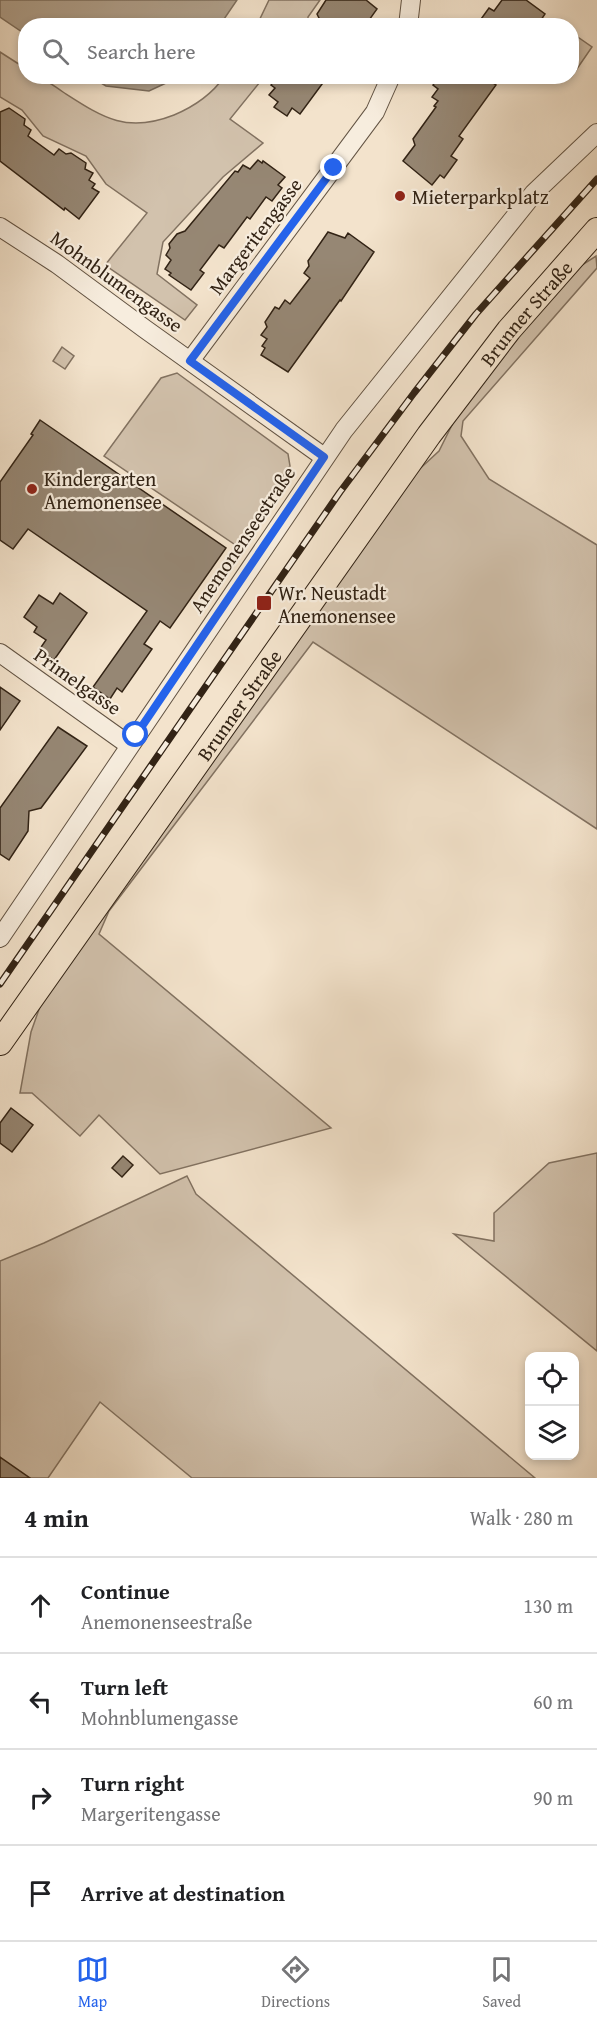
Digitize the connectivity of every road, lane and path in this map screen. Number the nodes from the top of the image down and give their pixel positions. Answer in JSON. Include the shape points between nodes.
{"nodes":[{"id":1,"x":411,"y":0,"type":"edge"},
{"id":2,"x":409,"y":18,"type":"edge"},
{"id":3,"x":387,"y":84,"type":"edge"},
{"id":4,"x":597,"y":133,"type":"edge"},
{"id":5,"x":0,"y":227,"type":"edge"},
{"id":6,"x":597,"y":230,"type":"edge"},
{"id":7,"x":190,"y":361,"type":"junction"},
{"id":8,"x":324,"y":457,"type":"junction"},
{"id":9,"x":0,"y":653,"type":"edge"},
{"id":10,"x":129,"y":745,"type":"junction"},
{"id":11,"x":0,"y":938,"type":"edge"},
{"id":12,"x":0,"y":1043,"type":"edge"}],
"edges":[{"from":1,"to":2,"type":"street"},
{"from":3,"to":7,"type":"street","name":"Margeritengasse","via":[[375,112]]},
{"from":4,"to":8,"type":"street","name":"Anemonenseestraße","via":[[534,193]]},
{"from":5,"to":7,"type":"street","name":"Mohnblumengasse"},
{"from":6,"to":12,"type":"main road","name":"Brunner Straße","via":[[509,330],[429,435]]},
{"from":7,"to":8,"type":"street","name":"Mohnblumengasse"},
{"from":8,"to":10,"type":"street","name":"Anemonenseestraße"},
{"from":9,"to":10,"type":"street","name":"Primelgasse"},
{"from":10,"to":11,"type":"street","name":"Anemonenseestraße"}]}
